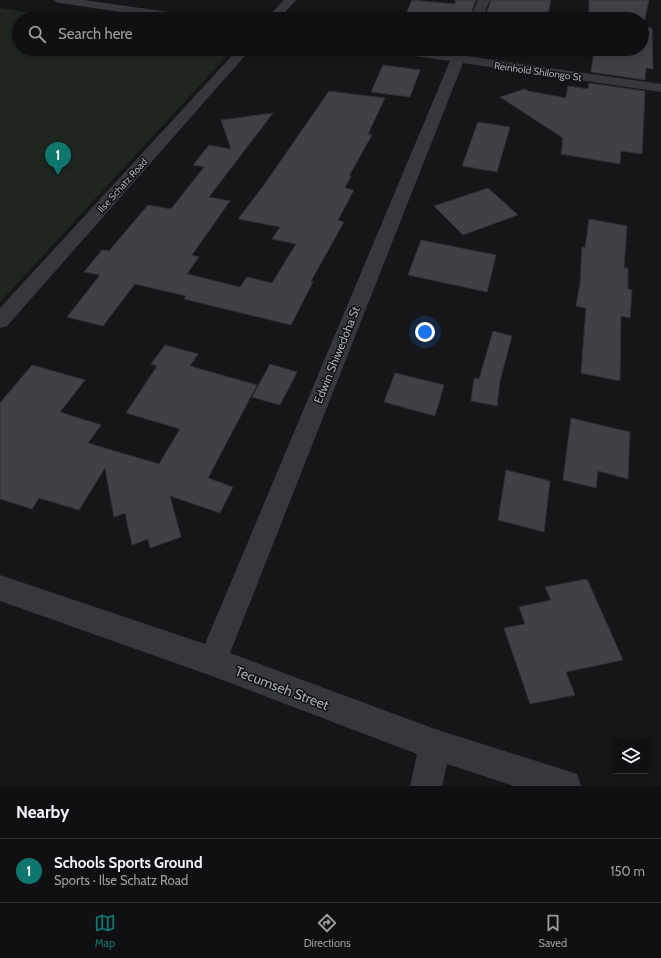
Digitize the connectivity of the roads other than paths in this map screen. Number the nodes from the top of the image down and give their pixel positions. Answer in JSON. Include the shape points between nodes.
{"nodes":[{"id":1,"x":60,"y":0,"type":"edge"},
{"id":2,"x":290,"y":0,"type":"edge"},
{"id":3,"x":484,"y":0,"type":"edge"},
{"id":4,"x":142,"y":12,"type":"edge"},
{"id":5,"x":279,"y":12,"type":"edge"},
{"id":6,"x":479,"y":12,"type":"edge"},
{"id":7,"x":239,"y":56,"type":"edge"},
{"id":8,"x":459,"y":56,"type":"edge"},
{"id":9,"x":472,"y":56,"type":"edge"},
{"id":10,"x":661,"y":88,"type":"edge"},
{"id":11,"x":0,"y":321,"type":"edge"},
{"id":12,"x":0,"y":588,"type":"edge"},
{"id":13,"x":212,"y":661,"type":"junction"},
{"id":14,"x":435,"y":745,"type":"junction"},
{"id":15,"x":426,"y":786,"type":"edge"},
{"id":16,"x":565,"y":786,"type":"edge"}],
"edges":[{"from":1,"to":4,"type":"street"},
{"from":2,"to":5,"type":"street"},
{"from":3,"to":6,"type":"street"},
{"from":7,"to":11,"type":"street","name":"Ilse Schatz Road"},
{"from":8,"to":13,"type":"street","name":"Edwin Shiwedoha St"},
{"from":9,"to":10,"type":"street","name":"Reinhold Shilongo St"},
{"from":12,"to":13,"type":"street","name":"Tecumseh Street"},
{"from":13,"to":14,"type":"street","name":"Tecumseh Street"},
{"from":14,"to":15,"type":"street"},
{"from":14,"to":16,"type":"street","name":"Tecumseh Street"}]}
